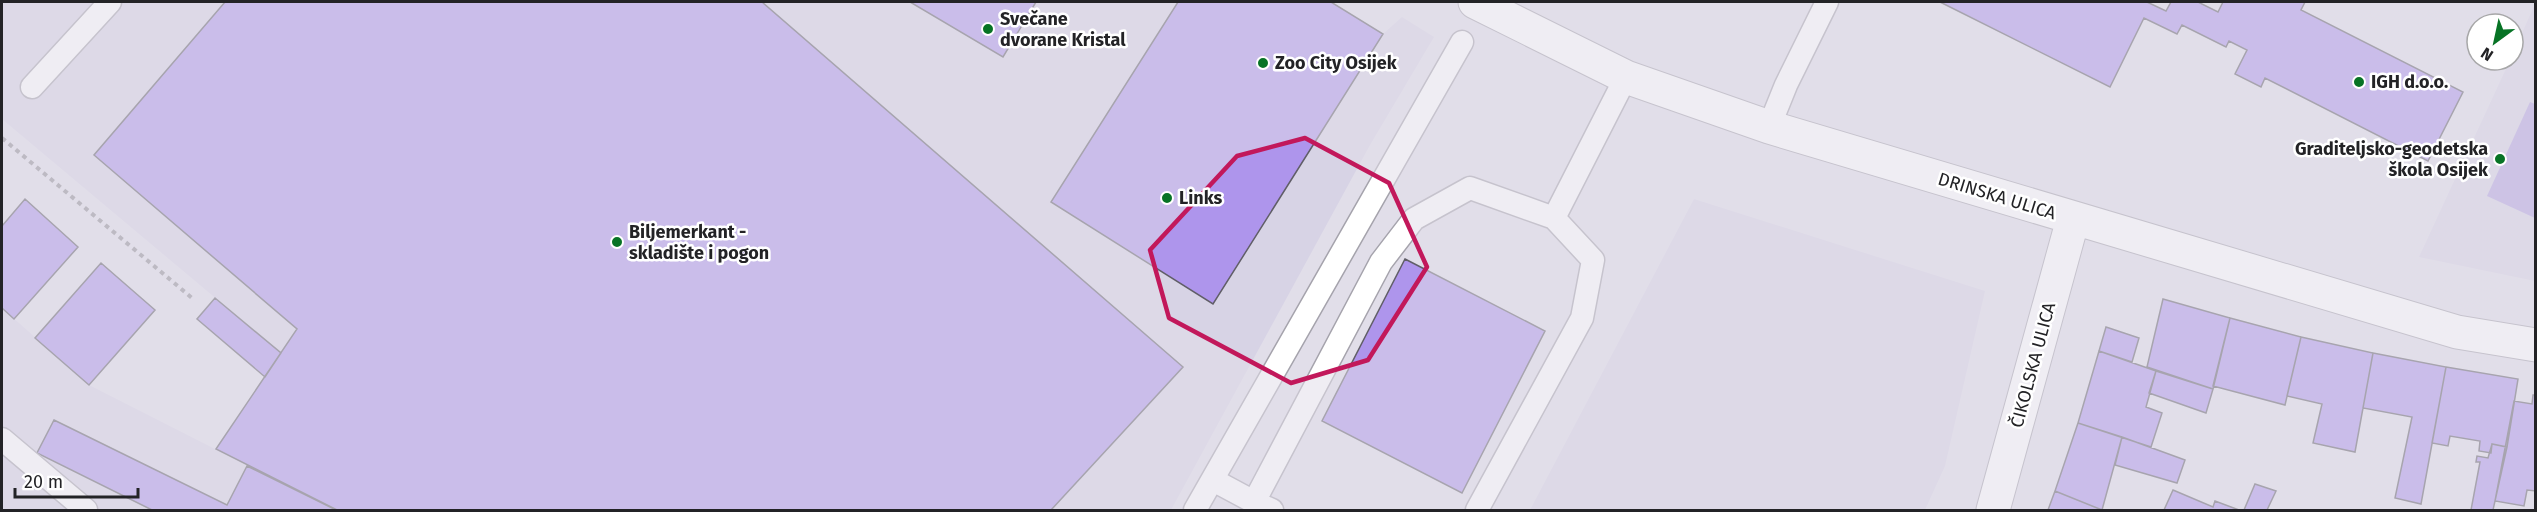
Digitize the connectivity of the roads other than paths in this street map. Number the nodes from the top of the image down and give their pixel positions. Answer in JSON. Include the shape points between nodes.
{"nodes":[{"id":1,"x":110,"y":2,"type":"edge"},
{"id":2,"x":1475,"y":2,"type":"edge"},
{"id":3,"x":1827,"y":2,"type":"edge"},
{"id":4,"x":1462,"y":42,"type":"dead end"},
{"id":5,"x":1626,"y":77,"type":"junction"},
{"id":6,"x":32,"y":87,"type":"dead end"},
{"id":7,"x":1769,"y":128,"type":"junction"},
{"id":8,"x":1554,"y":219,"type":"junction"},
{"id":9,"x":2073,"y":219,"type":"junction"},
{"id":10,"x":2535,"y":345,"type":"edge"},
{"id":11,"x":2,"y":439,"type":"edge"},
{"id":12,"x":1214,"y":480,"type":"junction"},
{"id":13,"x":1263,"y":506,"type":"edge"},
{"id":14,"x":86,"y":510,"type":"edge"},
{"id":15,"x":1195,"y":510,"type":"edge"},
{"id":16,"x":1477,"y":510,"type":"edge"},
{"id":17,"x":1993,"y":510,"type":"edge"}],
"edges":[{"from":1,"to":6,"type":"lane"},
{"from":2,"to":5,"type":"street","name":"DRINSKA ULICA"},
{"from":3,"to":7,"type":"lane"},
{"from":4,"to":12,"type":"lane"},
{"from":5,"to":7,"type":"street","name":"DRINSKA ULICA"},
{"from":5,"to":8,"type":"lane"},
{"from":7,"to":9,"type":"street","name":"DRINSKA ULICA"},
{"from":8,"to":13,"type":"lane","via":[[1470,188],[1414,219],[1381,262]]},
{"from":8,"to":16,"type":"lane","via":[[1593,260],[1582,318]]},
{"from":9,"to":10,"type":"street","name":"DRINSKA ULICA","via":[[2457,332]]},
{"from":9,"to":17,"type":"street","name":"ČIKOLSKA ULICA"},
{"from":11,"to":14,"type":"lane"},
{"from":12,"to":13,"type":"lane"},
{"from":12,"to":15,"type":"lane"}]}
